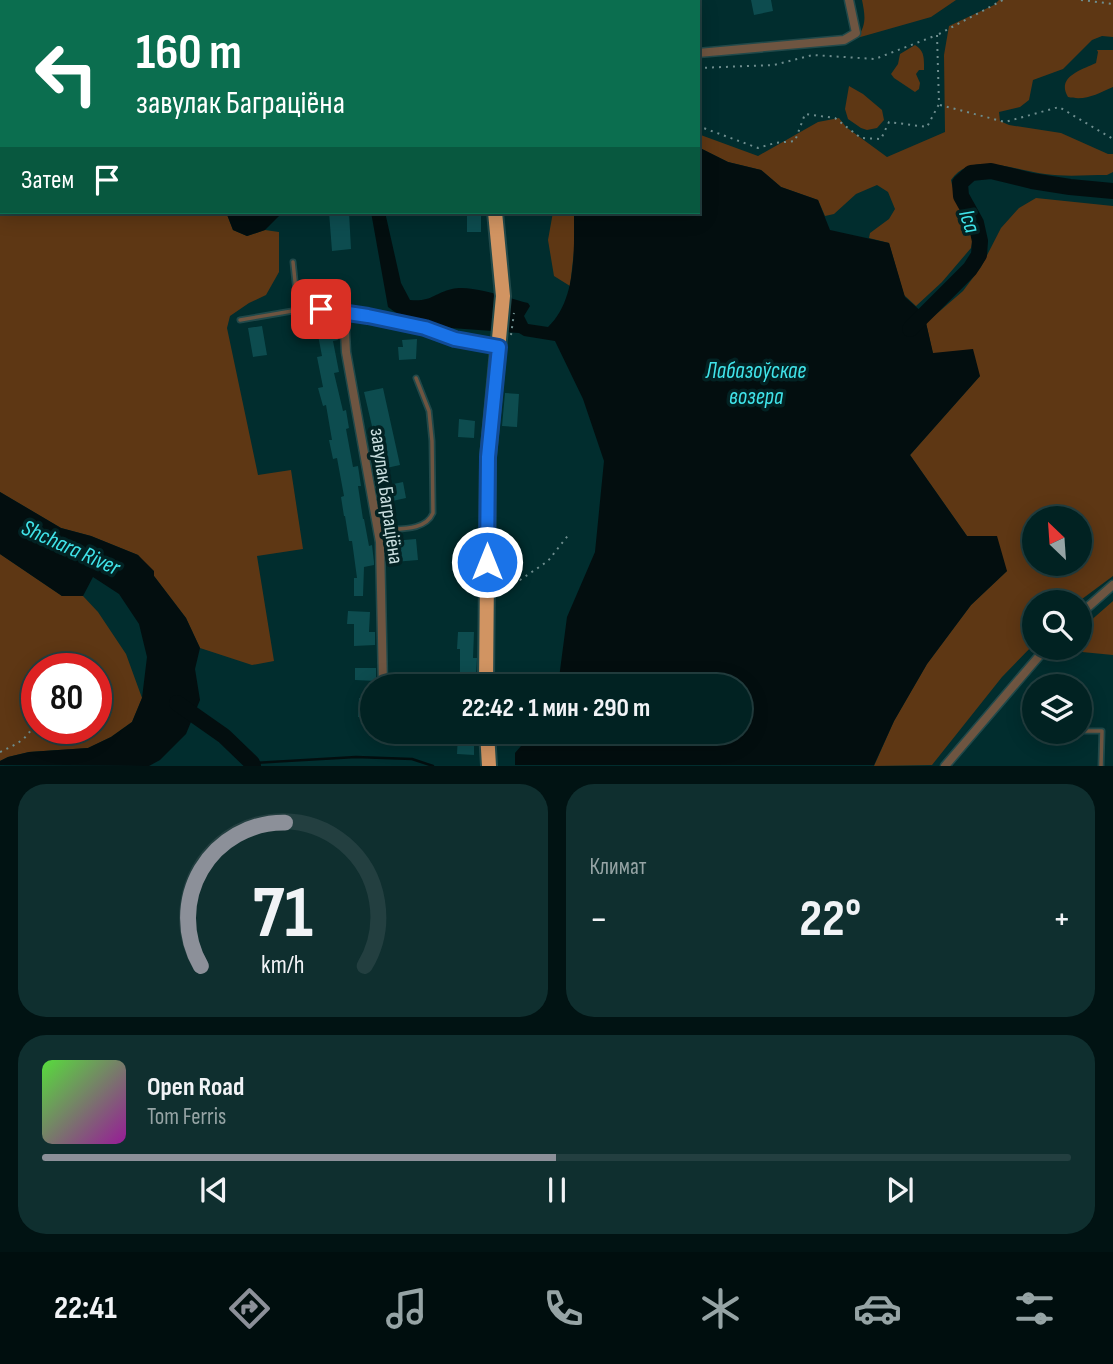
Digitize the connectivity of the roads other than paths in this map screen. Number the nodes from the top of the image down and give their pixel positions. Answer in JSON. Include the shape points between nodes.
{"nodes":[{"id":1,"x":849,"y":0,"type":"edge"},
{"id":2,"x":700,"y":53,"type":"edge"},
{"id":3,"x":495,"y":214,"type":"edge"},
{"id":4,"x":293,"y":262,"type":"dead end"},
{"id":5,"x":298,"y":310,"type":"junction"},
{"id":6,"x":344,"y":312,"type":"junction"},
{"id":7,"x":240,"y":320,"type":"dead end"},
{"id":8,"x":504,"y":338,"type":"junction"},
{"id":9,"x":416,"y":378,"type":"dead end"},
{"id":10,"x":378,"y":530,"type":"junction"},
{"id":11,"x":1113,"y":585,"type":"edge"},
{"id":12,"x":1092,"y":603,"type":"edge"},
{"id":13,"x":1036,"y":660,"type":"edge"},
{"id":14,"x":383,"y":674,"type":"edge"},
{"id":15,"x":486,"y":674,"type":"edge"},
{"id":16,"x":1092,"y":731,"type":"edge"},
{"id":17,"x":488,"y":744,"type":"edge"},
{"id":18,"x":489,"y":764,"type":"edge"},
{"id":19,"x":945,"y":765,"type":"edge"},
{"id":20,"x":1101,"y":765,"type":"edge"}],
"edges":[{"from":1,"to":2,"type":"street","via":[[856,33],[844,40]]},
{"from":3,"to":8,"type":"highway"},
{"from":4,"to":5,"type":"lane"},
{"from":5,"to":6,"type":"street"},
{"from":5,"to":7,"type":"lane"},
{"from":6,"to":8,"type":"street","via":[[425,328],[455,339]]},
{"from":6,"to":10,"type":"street","name":"завулак Баграціёна","via":[[346,352]]},
{"from":8,"to":15,"type":"highway","via":[[488,457]]},
{"from":9,"to":10,"type":"lane","via":[[429,411],[433,513],[422,526]]},
{"from":10,"to":14,"type":"street","name":"завулак Баграціёна"},
{"from":11,"to":12,"type":"street"},
{"from":13,"to":19,"type":"street"},
{"from":16,"to":20,"type":"lane","via":[[1101,731]]},
{"from":17,"to":18,"type":"highway"}]}
